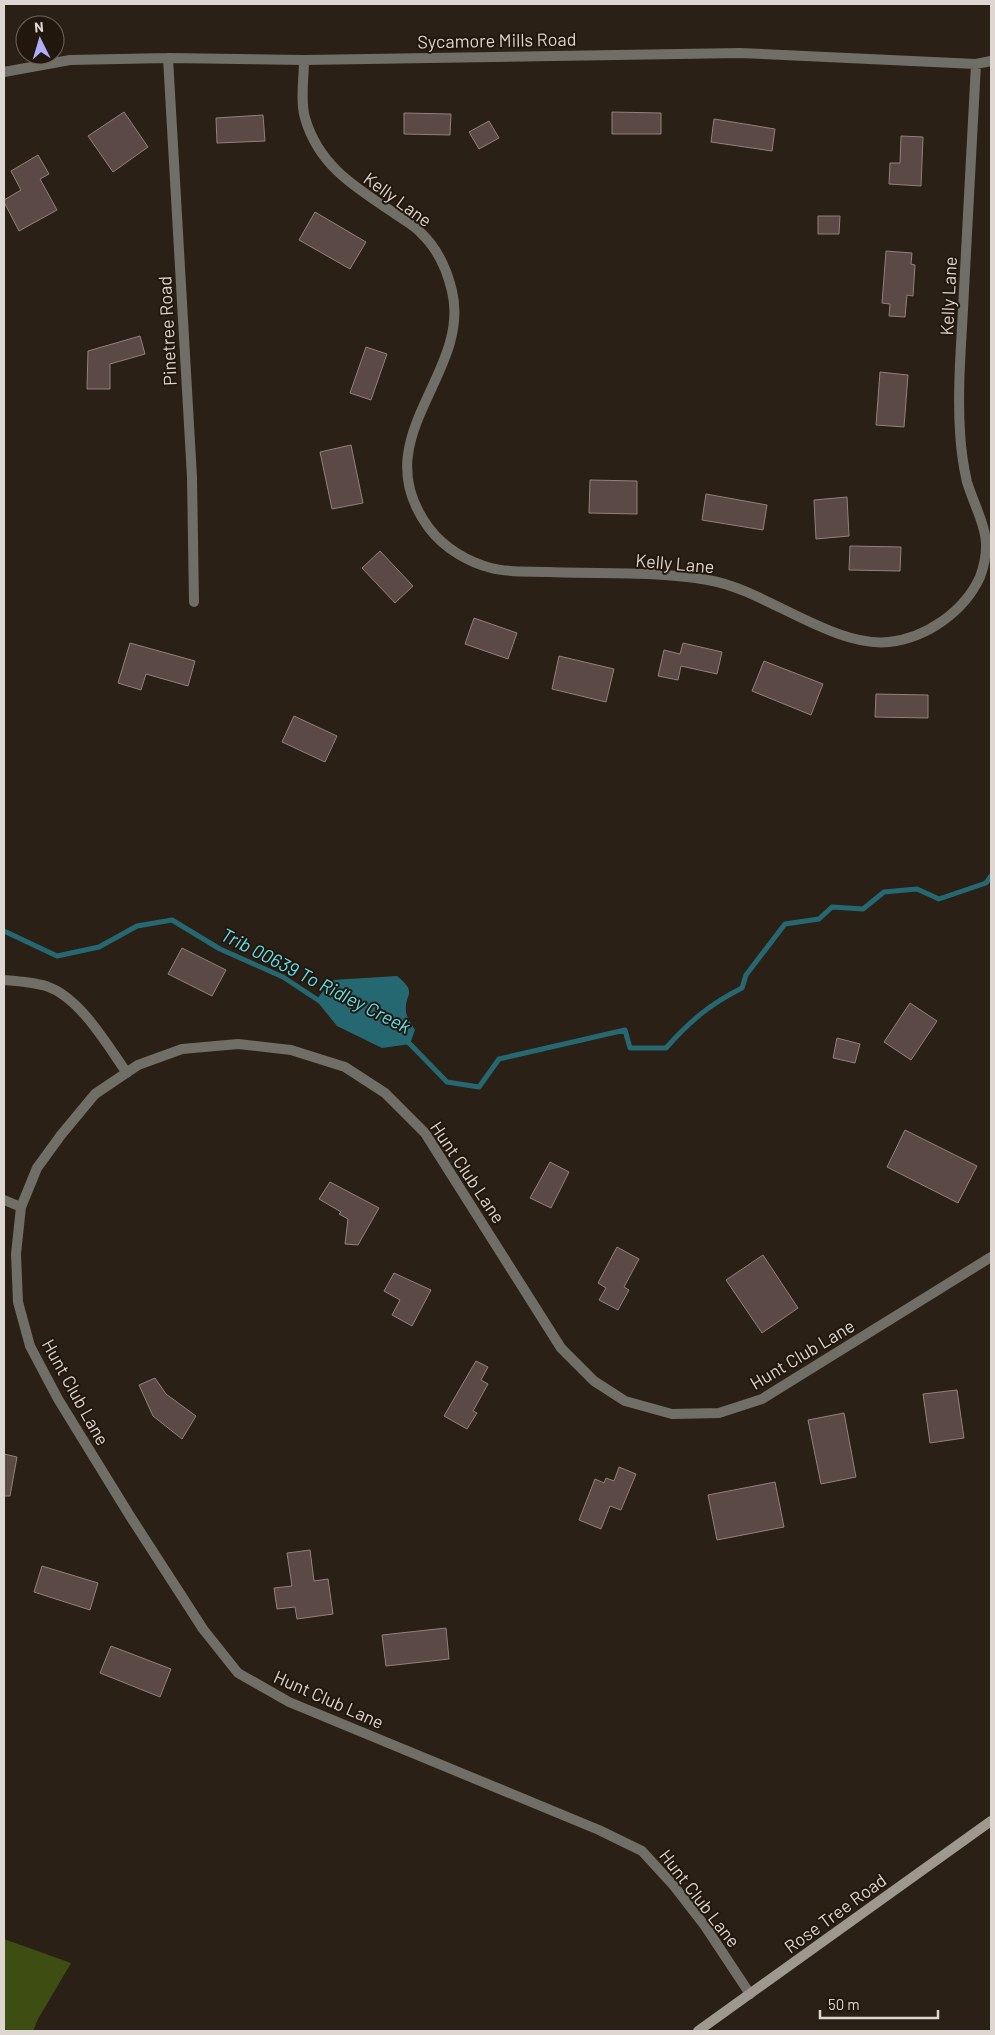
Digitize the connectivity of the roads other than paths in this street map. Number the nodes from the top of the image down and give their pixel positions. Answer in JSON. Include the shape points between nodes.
{"nodes":[{"id":1,"x":168,"y":58,"type":"junction"},
{"id":2,"x":304,"y":60,"type":"junction"},
{"id":3,"x":991,"y":61,"type":"edge"},
{"id":4,"x":976,"y":64,"type":"junction"},
{"id":5,"x":4,"y":72,"type":"edge"},
{"id":6,"x":194,"y":602,"type":"dead end"},
{"id":7,"x":4,"y":980,"type":"edge"},
{"id":8,"x":127,"y":1073,"type":"junction"},
{"id":9,"x":4,"y":1200,"type":"edge"},
{"id":10,"x":21,"y":1207,"type":"junction"},
{"id":11,"x":991,"y":1257,"type":"edge"},
{"id":12,"x":991,"y":1821,"type":"edge"},
{"id":13,"x":750,"y":1994,"type":"junction"},
{"id":14,"x":698,"y":2031,"type":"edge"}],
"edges":[{"from":1,"to":2,"type":"street","name":"Sycamore Mills Road"},
{"from":1,"to":5,"type":"street","name":"Sycamore Mills Road","via":[[70,60]]},
{"from":1,"to":6,"type":"street","name":"Pinetree Road","via":[[192,477]]},
{"from":2,"to":4,"type":"street","name":"Sycamore Mills Road","via":[[740,53]]},
{"from":2,"to":4,"type":"street","name":"Kelly Lane","via":[[304,116],[323,158],[348,182],[420,232],[442,262],[453,295],[453,330],[445,359],[413,427],[407,463],[412,499],[430,530],[461,556],[494,570],[712,580],[850,638],[885,643],[914,637],[940,623],[962,605],[979,579],[989,546],[967,479],[960,423]]},
{"from":3,"to":4,"type":"street","name":"Sycamore Mills Road"},
{"from":7,"to":8,"type":"street","via":[[46,986],[68,998],[96,1029]]},
{"from":8,"to":10,"type":"street","name":"Hunt Club Lane","via":[[95,1094],[60,1135],[37,1168]]},
{"from":8,"to":11,"type":"street","name":"Hunt Club Lane","via":[[138,1065],[182,1049],[238,1044],[291,1050],[345,1067],[385,1093],[425,1133],[561,1348],[594,1380],[625,1401],[672,1414],[718,1413],[762,1399]]},
{"from":9,"to":10,"type":"street"},
{"from":10,"to":13,"type":"street","name":"Hunt Club Lane","via":[[16,1254],[18,1302],[30,1346],[58,1400],[130,1516],[203,1629],[238,1673],[289,1702],[599,1830],[642,1851],[700,1919]]},
{"from":12,"to":13,"type":"street","name":"Rose Tree Road"},
{"from":13,"to":14,"type":"street","name":"Rose Tree Road"}]}
